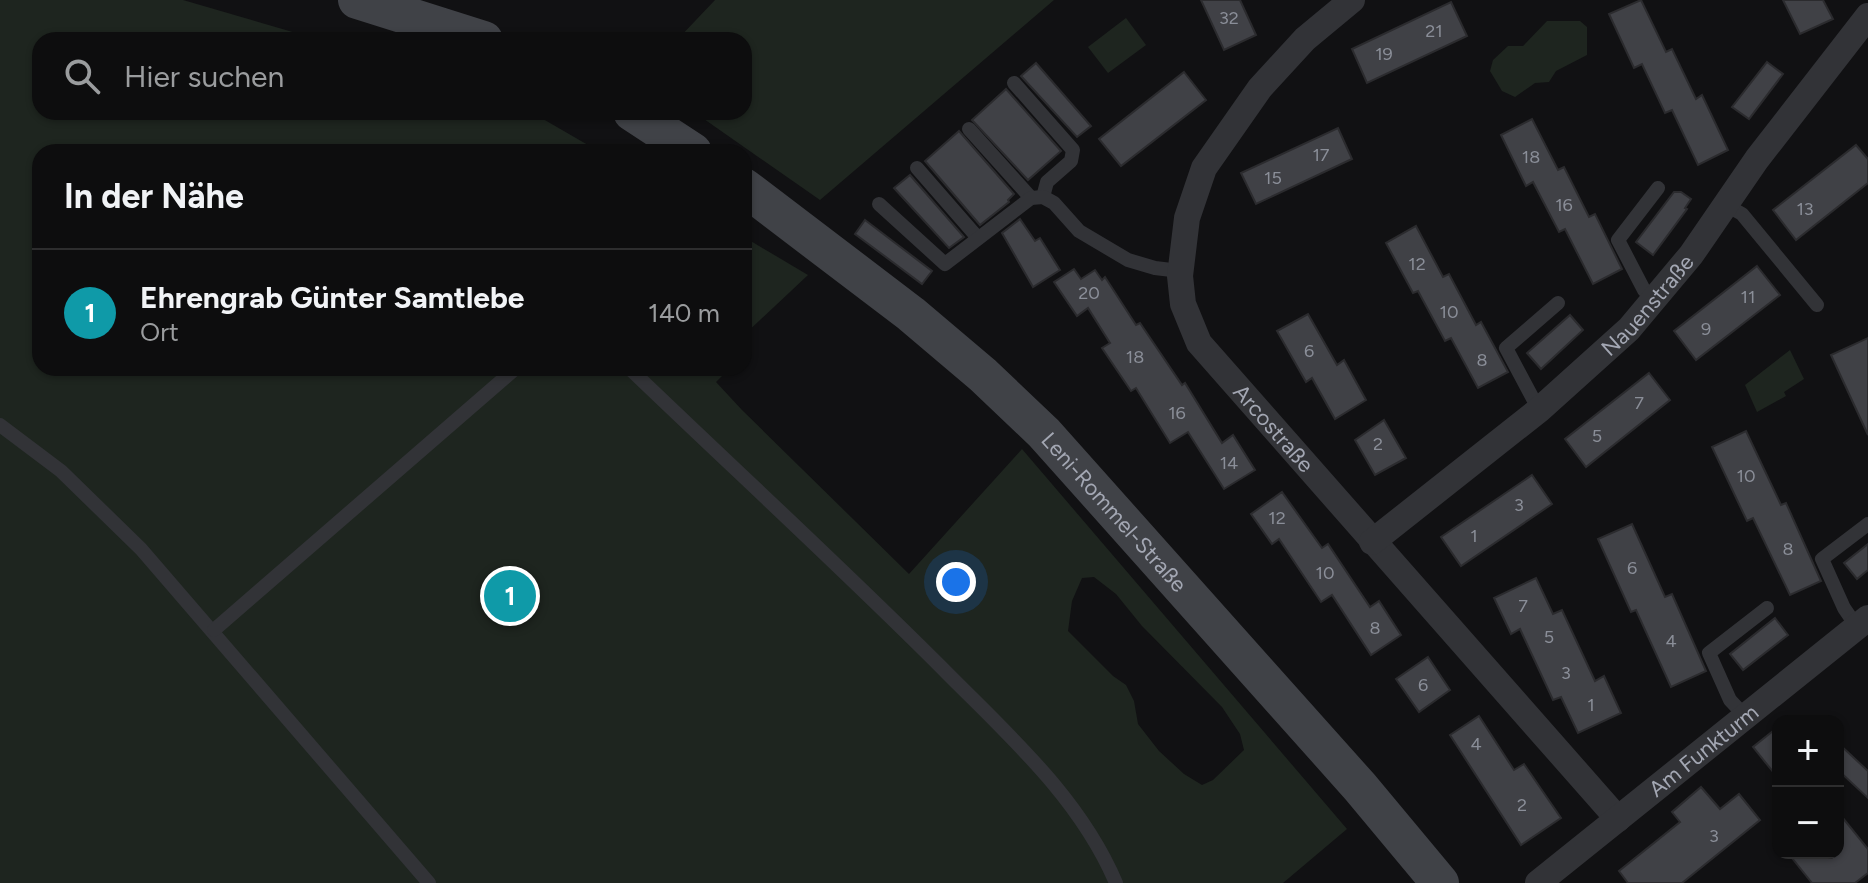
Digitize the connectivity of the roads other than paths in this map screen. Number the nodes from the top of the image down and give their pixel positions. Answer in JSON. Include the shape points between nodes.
{"nodes":[{"id":1,"x":357,"y":0,"type":"edge"},
{"id":2,"x":1352,"y":0,"type":"edge"},
{"id":3,"x":1868,"y":16,"type":"edge"},
{"id":4,"x":459,"y":32,"type":"edge"},
{"id":5,"x":1014,"y":83,"type":"dead end"},
{"id":6,"x":644,"y":120,"type":"edge"},
{"id":7,"x":969,"y":129,"type":"dead end"},
{"id":8,"x":681,"y":144,"type":"edge"},
{"id":9,"x":917,"y":168,"type":"dead end"},
{"id":10,"x":1658,"y":188,"type":"dead end"},
{"id":11,"x":752,"y":193,"type":"edge"},
{"id":12,"x":1037,"y":198,"type":"junction"},
{"id":13,"x":879,"y":204,"type":"dead end"},
{"id":14,"x":1726,"y":205,"type":"junction"},
{"id":15,"x":978,"y":238,"type":"junction"},
{"id":16,"x":1180,"y":271,"type":"junction"},
{"id":17,"x":1654,"y":302,"type":"junction"},
{"id":18,"x":1558,"y":303,"type":"dead end"},
{"id":19,"x":1817,"y":305,"type":"dead end"},
{"id":20,"x":507,"y":376,"type":"edge"},
{"id":21,"x":638,"y":376,"type":"edge"},
{"id":22,"x":1539,"y":410,"type":"junction"},
{"id":23,"x":0,"y":425,"type":"edge"},
{"id":24,"x":1868,"y":524,"type":"edge"},
{"id":25,"x":1372,"y":542,"type":"junction"},
{"id":26,"x":1767,"y":608,"type":"dead end"},
{"id":27,"x":1863,"y":623,"type":"edge"},
{"id":28,"x":214,"y":630,"type":"junction"},
{"id":29,"x":1745,"y":716,"type":"junction"},
{"id":30,"x":1618,"y":819,"type":"junction"},
{"id":31,"x":429,"y":883,"type":"edge"},
{"id":32,"x":1116,"y":883,"type":"edge"},
{"id":33,"x":1440,"y":883,"type":"edge"},
{"id":34,"x":1538,"y":883,"type":"edge"}],
"edges":[{"from":1,"to":4,"type":"main road"},
{"from":2,"to":16,"type":"street","name":"Arcostraße","via":[[1305,39],[1260,88],[1204,168],[1187,218]]},
{"from":3,"to":14,"type":"street","name":"Nauenstraße"},
{"from":5,"to":12,"type":"lane","via":[[1073,150],[1071,161]]},
{"from":6,"to":8,"type":"main road"},
{"from":7,"to":12,"type":"lane"},
{"from":9,"to":15,"type":"lane"},
{"from":10,"to":17,"type":"lane","via":[[1618,240]]},
{"from":11,"to":33,"type":"main road","name":"Leni-Rommel-Straße","via":[[911,314],[1044,433]]},
{"from":12,"to":15,"type":"lane"},
{"from":12,"to":16,"type":"lane","via":[[1054,203],[1100,246],[1128,260]]},
{"from":13,"to":15,"type":"lane","via":[[945,264]]},
{"from":14,"to":17,"type":"street","name":"Nauenstraße"},
{"from":14,"to":19,"type":"lane","via":[[1742,214]]},
{"from":16,"to":25,"type":"street","name":"Arcostraße","via":[[1183,304],[1199,343]]},
{"from":17,"to":22,"type":"street","name":"Nauenstraße"},
{"from":18,"to":22,"type":"lane","via":[[1506,348]]},
{"from":20,"to":28,"type":"lane"},
{"from":21,"to":32,"type":"lane","via":[[846,572],[1046,775],[1083,821]]},
{"from":22,"to":25,"type":"street","name":"Nauenstraße"},
{"from":23,"to":28,"type":"lane","via":[[81,490]]},
{"from":24,"to":27,"type":"lane","via":[[1822,559],[1844,608]]},
{"from":25,"to":30,"type":"street","name":"Arcostraße"},
{"from":26,"to":29,"type":"lane","via":[[1709,653],[1730,700]]},
{"from":27,"to":29,"type":"street","name":"Am Funkturm"},
{"from":28,"to":31,"type":"lane"},
{"from":29,"to":30,"type":"street","name":"Am Funkturm"},
{"from":30,"to":34,"type":"street","name":"Am Funkturm"}]}
